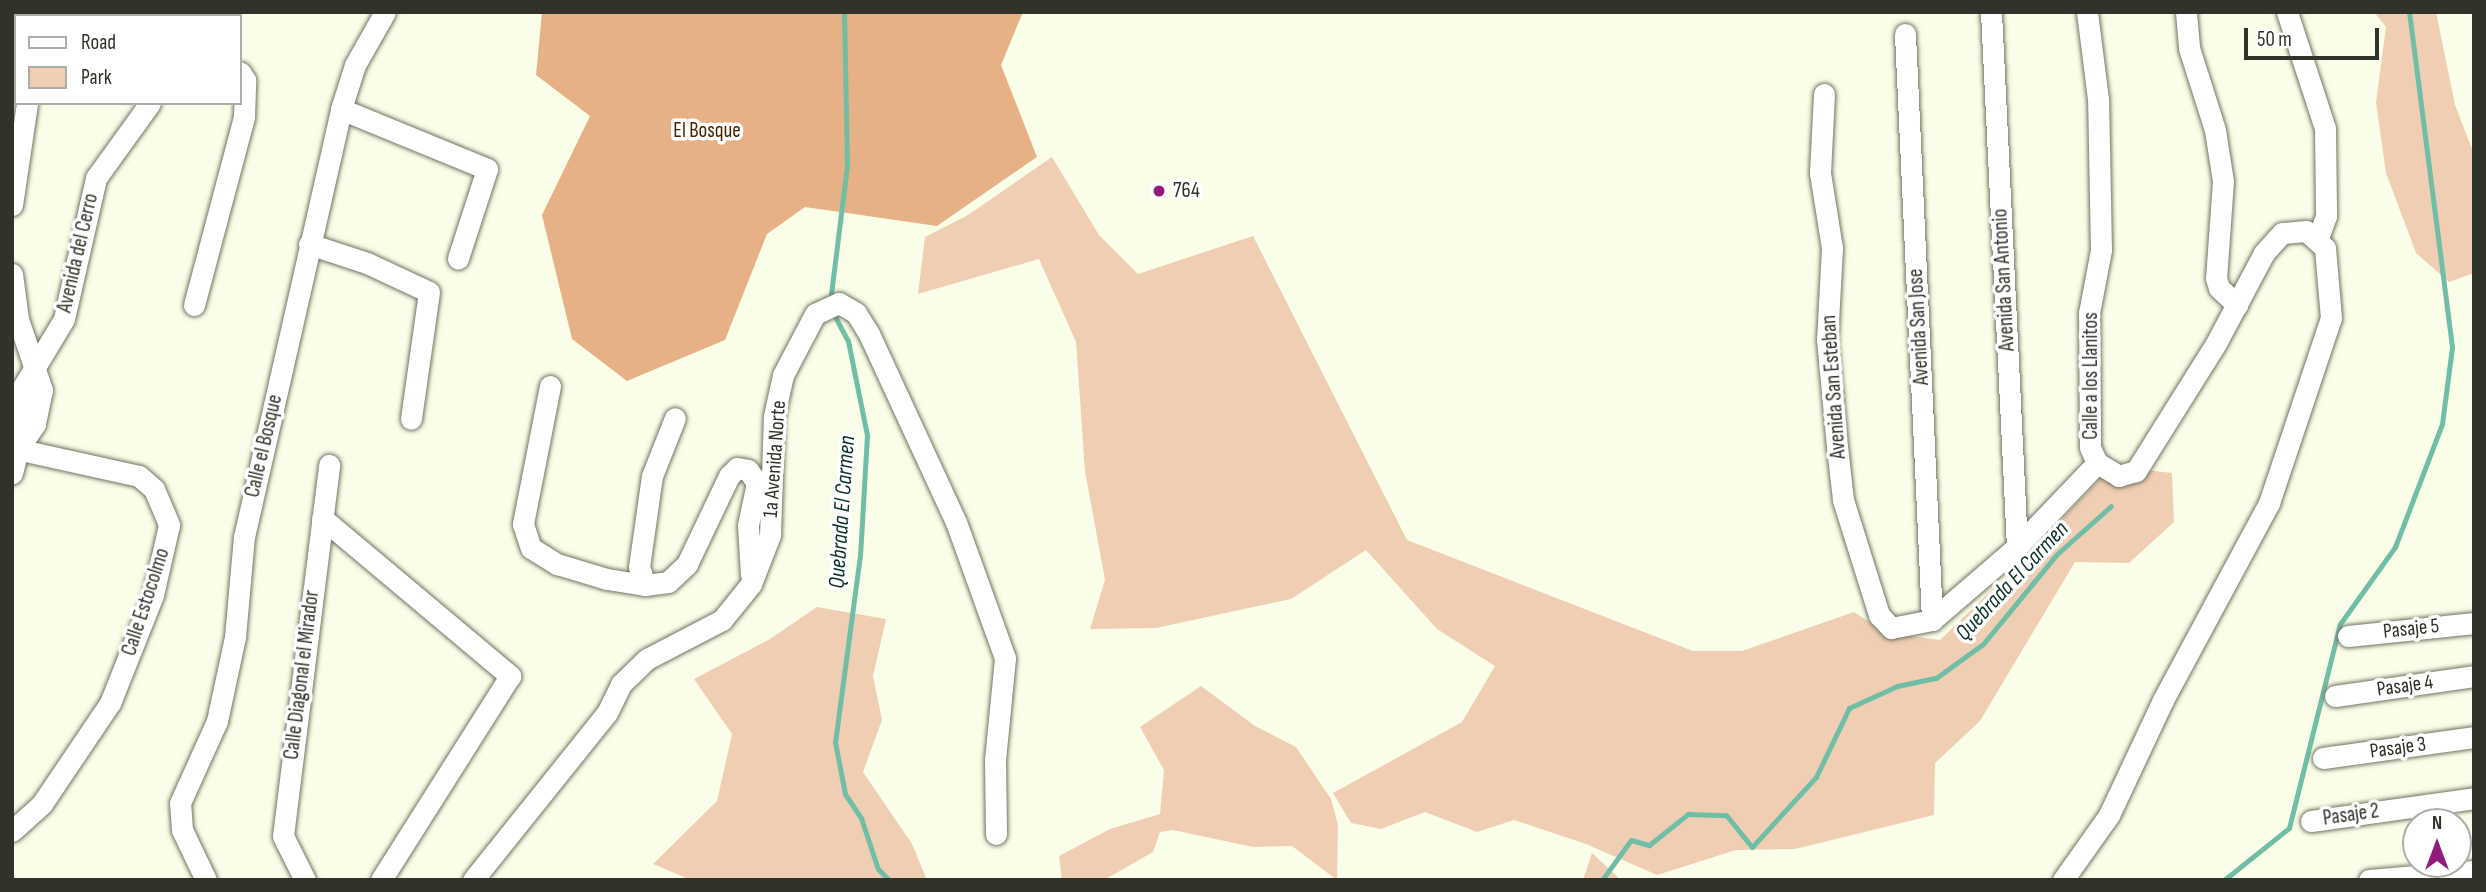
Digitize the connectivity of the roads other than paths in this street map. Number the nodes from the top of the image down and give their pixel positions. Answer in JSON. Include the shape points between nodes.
{"nodes":[{"id":1,"x":385,"y":12,"type":"edge"},
{"id":2,"x":1991,"y":12,"type":"edge"},
{"id":3,"x":2087,"y":12,"type":"edge"},
{"id":4,"x":2186,"y":12,"type":"edge"},
{"id":5,"x":2287,"y":12,"type":"edge"},
{"id":6,"x":1905,"y":34,"type":"dead end"},
{"id":7,"x":242,"y":75,"type":"edge"},
{"id":8,"x":1825,"y":94,"type":"dead end"},
{"id":9,"x":27,"y":105,"type":"edge"},
{"id":10,"x":149,"y":105,"type":"edge"},
{"id":11,"x":341,"y":109,"type":"junction"},
{"id":12,"x":12,"y":205,"type":"edge"},
{"id":13,"x":2318,"y":238,"type":"junction"},
{"id":14,"x":309,"y":244,"type":"junction"},
{"id":15,"x":458,"y":258,"type":"dead end"},
{"id":16,"x":12,"y":274,"type":"edge"},
{"id":17,"x":194,"y":305,"type":"dead end"},
{"id":18,"x":2237,"y":305,"type":"junction"},
{"id":19,"x":34,"y":371,"type":"junction"},
{"id":20,"x":550,"y":386,"type":"dead end"},
{"id":21,"x":675,"y":418,"type":"dead end"},
{"id":22,"x":411,"y":419,"type":"dead end"},
{"id":23,"x":15,"y":449,"type":"edge"},
{"id":24,"x":2097,"y":463,"type":"junction"},
{"id":25,"x":329,"y":465,"type":"dead end"},
{"id":26,"x":12,"y":473,"type":"edge"},
{"id":27,"x":322,"y":519,"type":"junction"},
{"id":28,"x":2017,"y":547,"type":"junction"},
{"id":29,"x":751,"y":584,"type":"junction"},
{"id":30,"x":645,"y":585,"type":"junction"},
{"id":31,"x":1932,"y":620,"type":"junction"},
{"id":32,"x":2474,"y":623,"type":"edge"},
{"id":33,"x":2348,"y":636,"type":"dead end"},
{"id":34,"x":2474,"y":676,"type":"edge"},
{"id":35,"x":2335,"y":696,"type":"dead end"},
{"id":36,"x":2474,"y":737,"type":"edge"},
{"id":37,"x":2323,"y":758,"type":"dead end"},
{"id":38,"x":2474,"y":798,"type":"edge"},
{"id":39,"x":2311,"y":821,"type":"dead end"},
{"id":40,"x":12,"y":831,"type":"edge"},
{"id":41,"x":996,"y":834,"type":"dead end"},
{"id":42,"x":2402,"y":878,"type":"edge"},
{"id":43,"x":206,"y":880,"type":"edge"},
{"id":44,"x":305,"y":880,"type":"edge"},
{"id":45,"x":381,"y":880,"type":"edge"},
{"id":46,"x":473,"y":880,"type":"edge"},
{"id":47,"x":2063,"y":880,"type":"edge"},
{"id":48,"x":2370,"y":880,"type":"edge"}],
"edges":[{"from":1,"to":11,"type":"street","name":"Calle el Bosque","via":[[355,65]]},
{"from":2,"to":28,"type":"street","name":"Avenida San Antonio"},
{"from":3,"to":24,"type":"street","name":"Calle a los Llanitos","via":[[2098,99],[2101,250],[2089,313],[2089,426]]},
{"from":4,"to":18,"type":"street","via":[[2189,48],[2215,130],[2223,181],[2216,278],[2219,288]]},
{"from":5,"to":13,"type":"street","via":[[2325,128],[2326,216]]},
{"from":6,"to":31,"type":"street","name":"Avenida San Jose"},
{"from":7,"to":17,"type":"street","via":[[244,117]]},
{"from":8,"to":31,"type":"street","name":"Avenida San Esteban","via":[[1819,173],[1832,248],[1827,339],[1836,447],[1856,545],[1879,615],[1891,628]]},
{"from":9,"to":12,"type":"street"},
{"from":10,"to":19,"type":"street","name":"Avenida del Cerro","via":[[96,178],[64,319]]},
{"from":11,"to":14,"type":"street","name":"Calle el Bosque"},
{"from":11,"to":15,"type":"street","via":[[487,169]]},
{"from":13,"to":18,"type":"street","name":"Calle a los Llanitos","via":[[2306,231],[2282,233],[2264,253]]},
{"from":13,"to":47,"type":"street","via":[[2325,248],[2331,318],[2270,503],[2163,700],[2109,815]]},
{"from":14,"to":22,"type":"street","via":[[367,263],[429,292]]},
{"from":14,"to":43,"type":"street","name":"Calle el Bosque","via":[[244,537],[235,637],[217,721],[180,803],[182,830]]},
{"from":16,"to":19,"type":"street","via":[[18,319]]},
{"from":18,"to":24,"type":"street","name":"Calle a los Llanitos","via":[[2136,471],[2119,476]]},
{"from":19,"to":23,"type":"street","via":[[42,390],[35,424]]},
{"from":20,"to":30,"type":"street","via":[[523,524],[531,548],[557,564]]},
{"from":21,"to":30,"type":"street","via":[[653,476],[639,567]]},
{"from":23,"to":26,"type":"street"},
{"from":23,"to":40,"type":"street","name":"Calle Estocolmo","via":[[139,476],[154,489],[169,525],[153,595],[110,703],[42,804]]},
{"from":24,"to":28,"type":"street"},
{"from":25,"to":27,"type":"street","name":"Calle Diagonal el Mirador"},
{"from":27,"to":44,"type":"street","name":"Calle Diagonal el Mirador","via":[[283,836]]},
{"from":27,"to":45,"type":"street","via":[[510,676]]},
{"from":28,"to":31,"type":"street"},
{"from":29,"to":30,"type":"street","via":[[748,525],[757,483],[748,470],[737,468],[687,564],[668,582]]},
{"from":29,"to":41,"type":"street","name":"1a Avenida Norte","via":[[770,535],[774,416],[783,375],[816,314],[839,303],[856,313],[869,334],[957,522],[1004,658],[995,760]]},
{"from":29,"to":46,"type":"street","name":"1a Avenida Norte","via":[[722,620],[647,659],[621,684],[607,713]]},
{"from":32,"to":33,"type":"street","name":"Pasaje 5"},
{"from":34,"to":35,"type":"street","name":"Pasaje 4"},
{"from":36,"to":37,"type":"street","name":"Pasaje 3"},
{"from":38,"to":39,"type":"street","name":"Pasaje 2"},
{"from":42,"to":48,"type":"street"}]}
